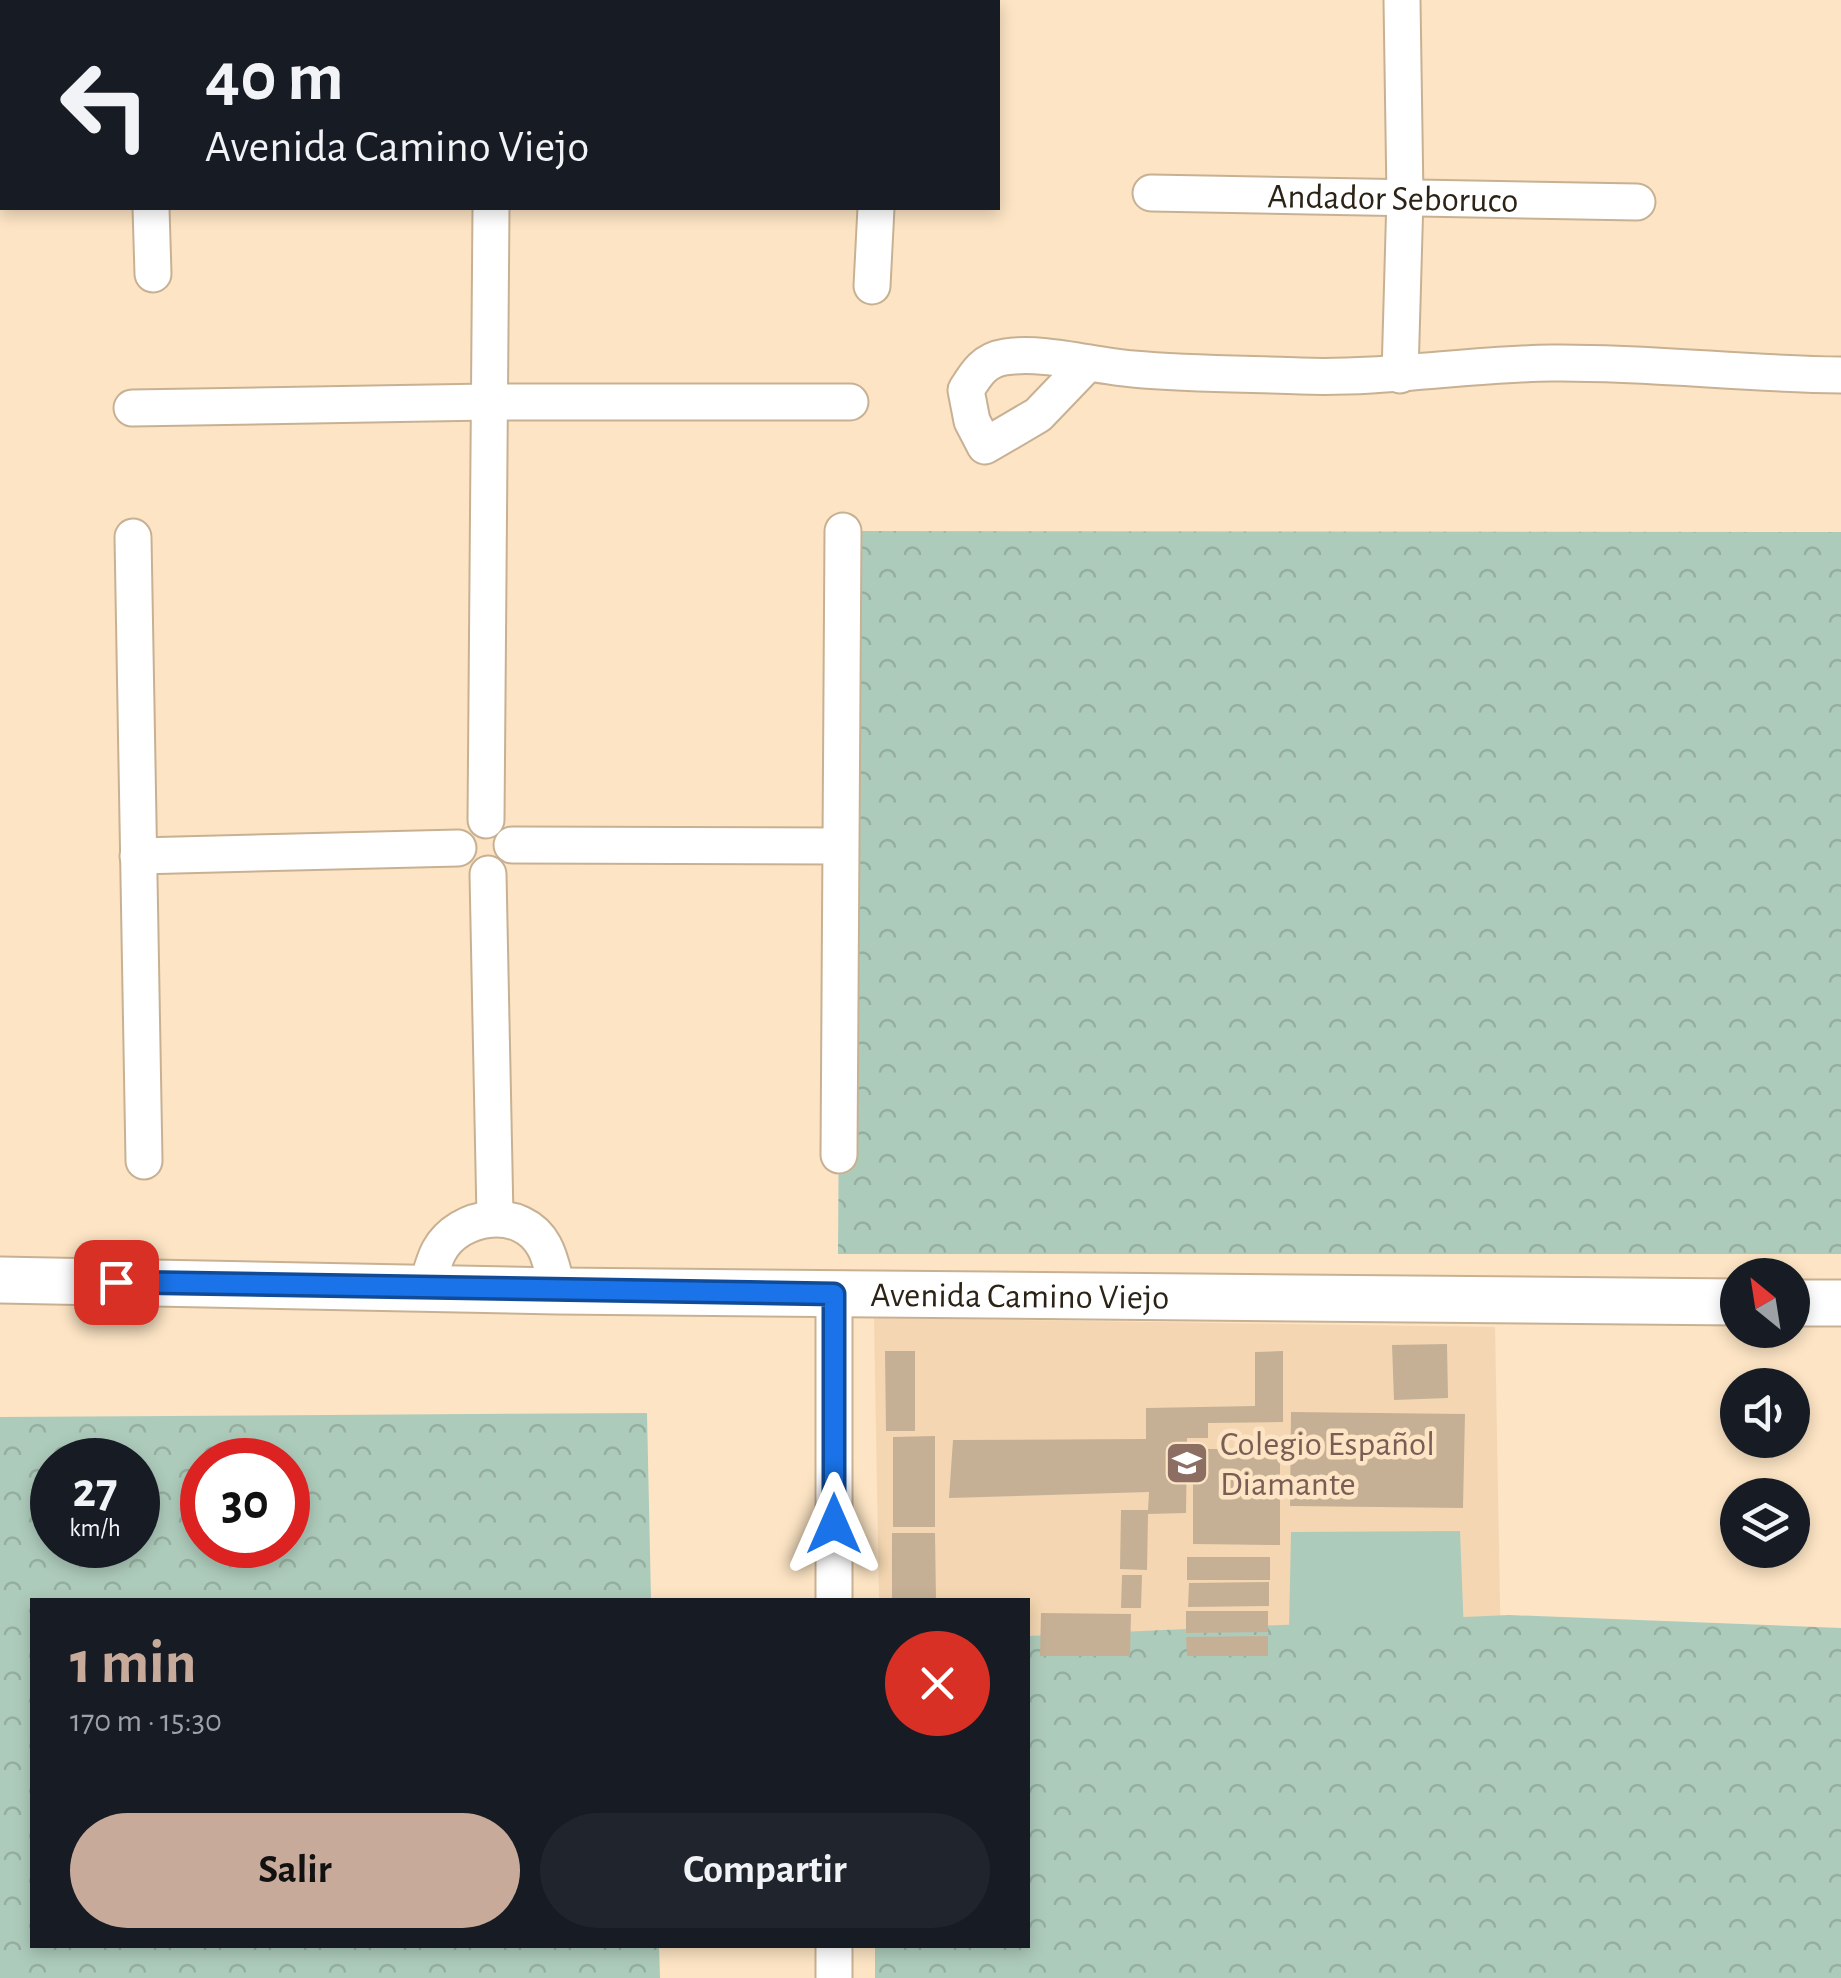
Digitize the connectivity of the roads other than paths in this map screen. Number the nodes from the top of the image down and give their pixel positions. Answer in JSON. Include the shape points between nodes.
{"nodes":[{"id":1,"x":1402,"y":0,"type":"edge"},
{"id":2,"x":1151,"y":193,"type":"dead end"},
{"id":3,"x":1405,"y":197,"type":"junction"},
{"id":4,"x":1637,"y":202,"type":"dead end"},
{"id":5,"x":150,"y":210,"type":"edge"},
{"id":6,"x":491,"y":210,"type":"edge"},
{"id":7,"x":876,"y":210,"type":"edge"},
{"id":8,"x":153,"y":274,"type":"dead end"},
{"id":9,"x":872,"y":286,"type":"dead end"},
{"id":10,"x":1086,"y":364,"type":"dead end"},
{"id":11,"x":1400,"y":375,"type":"junction"},
{"id":12,"x":1841,"y":375,"type":"edge"},
{"id":13,"x":488,"y":402,"type":"junction"},
{"id":14,"x":850,"y":402,"type":"dead end"},
{"id":15,"x":132,"y":408,"type":"dead end"},
{"id":16,"x":843,"y":531,"type":"dead end"},
{"id":17,"x":133,"y":536,"type":"dead end"},
{"id":18,"x":486,"y":820,"type":"junction"},
{"id":19,"x":512,"y":845,"type":"junction"},
{"id":20,"x":840,"y":846,"type":"junction"},
{"id":21,"x":458,"y":848,"type":"junction"},
{"id":22,"x":138,"y":856,"type":"junction"},
{"id":23,"x":488,"y":874,"type":"junction"},
{"id":24,"x":838,"y":1154,"type":"dead end"},
{"id":25,"x":144,"y":1161,"type":"dead end"},
{"id":26,"x":494,"y":1217,"type":"junction"},
{"id":27,"x":0,"y":1280,"type":"edge"},
{"id":28,"x":426,"y":1288,"type":"junction"},
{"id":29,"x":558,"y":1291,"type":"junction"},
{"id":30,"x":834,"y":1294,"type":"junction"},
{"id":31,"x":1720,"y":1302,"type":"edge"},
{"id":32,"x":1810,"y":1303,"type":"edge"},
{"id":33,"x":1841,"y":1303,"type":"edge"},
{"id":34,"x":834,"y":1598,"type":"edge"},
{"id":35,"x":834,"y":1948,"type":"edge"},
{"id":36,"x":834,"y":1978,"type":"edge"}],
"edges":[{"from":1,"to":3,"type":"street"},
{"from":2,"to":3,"type":"street","name":"Andador Seboruco"},
{"from":3,"to":4,"type":"street","name":"Andador Seboruco"},
{"from":3,"to":11,"type":"street"},
{"from":5,"to":8,"type":"street"},
{"from":6,"to":13,"type":"street"},
{"from":7,"to":9,"type":"street"},
{"from":10,"to":11,"type":"street"},
{"from":11,"to":12,"type":"street","via":[[1641,363]]},
{"from":13,"to":14,"type":"street"},
{"from":13,"to":15,"type":"street"},
{"from":13,"to":18,"type":"street"},
{"from":16,"to":20,"type":"street"},
{"from":17,"to":22,"type":"street"},
{"from":18,"to":19,"type":"street","via":[[499,824]]},
{"from":18,"to":21,"type":"street","via":[[472,825]]},
{"from":19,"to":20,"type":"street"},
{"from":19,"to":23,"type":"street","via":[[503,868]]},
{"from":20,"to":24,"type":"street"},
{"from":21,"to":22,"type":"street"},
{"from":21,"to":23,"type":"street","via":[[473,870]]},
{"from":22,"to":25,"type":"street"},
{"from":23,"to":26,"type":"street"},
{"from":26,"to":28,"type":"street","via":[[463,1227],[440,1249]]},
{"from":26,"to":29,"type":"street","via":[[520,1223],[544,1244]]},
{"from":27,"to":28,"type":"street","name":"Avenida Camino Viejo"},
{"from":28,"to":29,"type":"street","name":"Avenida Camino Viejo"},
{"from":29,"to":30,"type":"street","name":"Avenida Camino Viejo"},
{"from":30,"to":31,"type":"street","name":"Avenida Camino Viejo"},
{"from":30,"to":34,"type":"street"},
{"from":32,"to":33,"type":"street"},
{"from":35,"to":36,"type":"street"}]}
